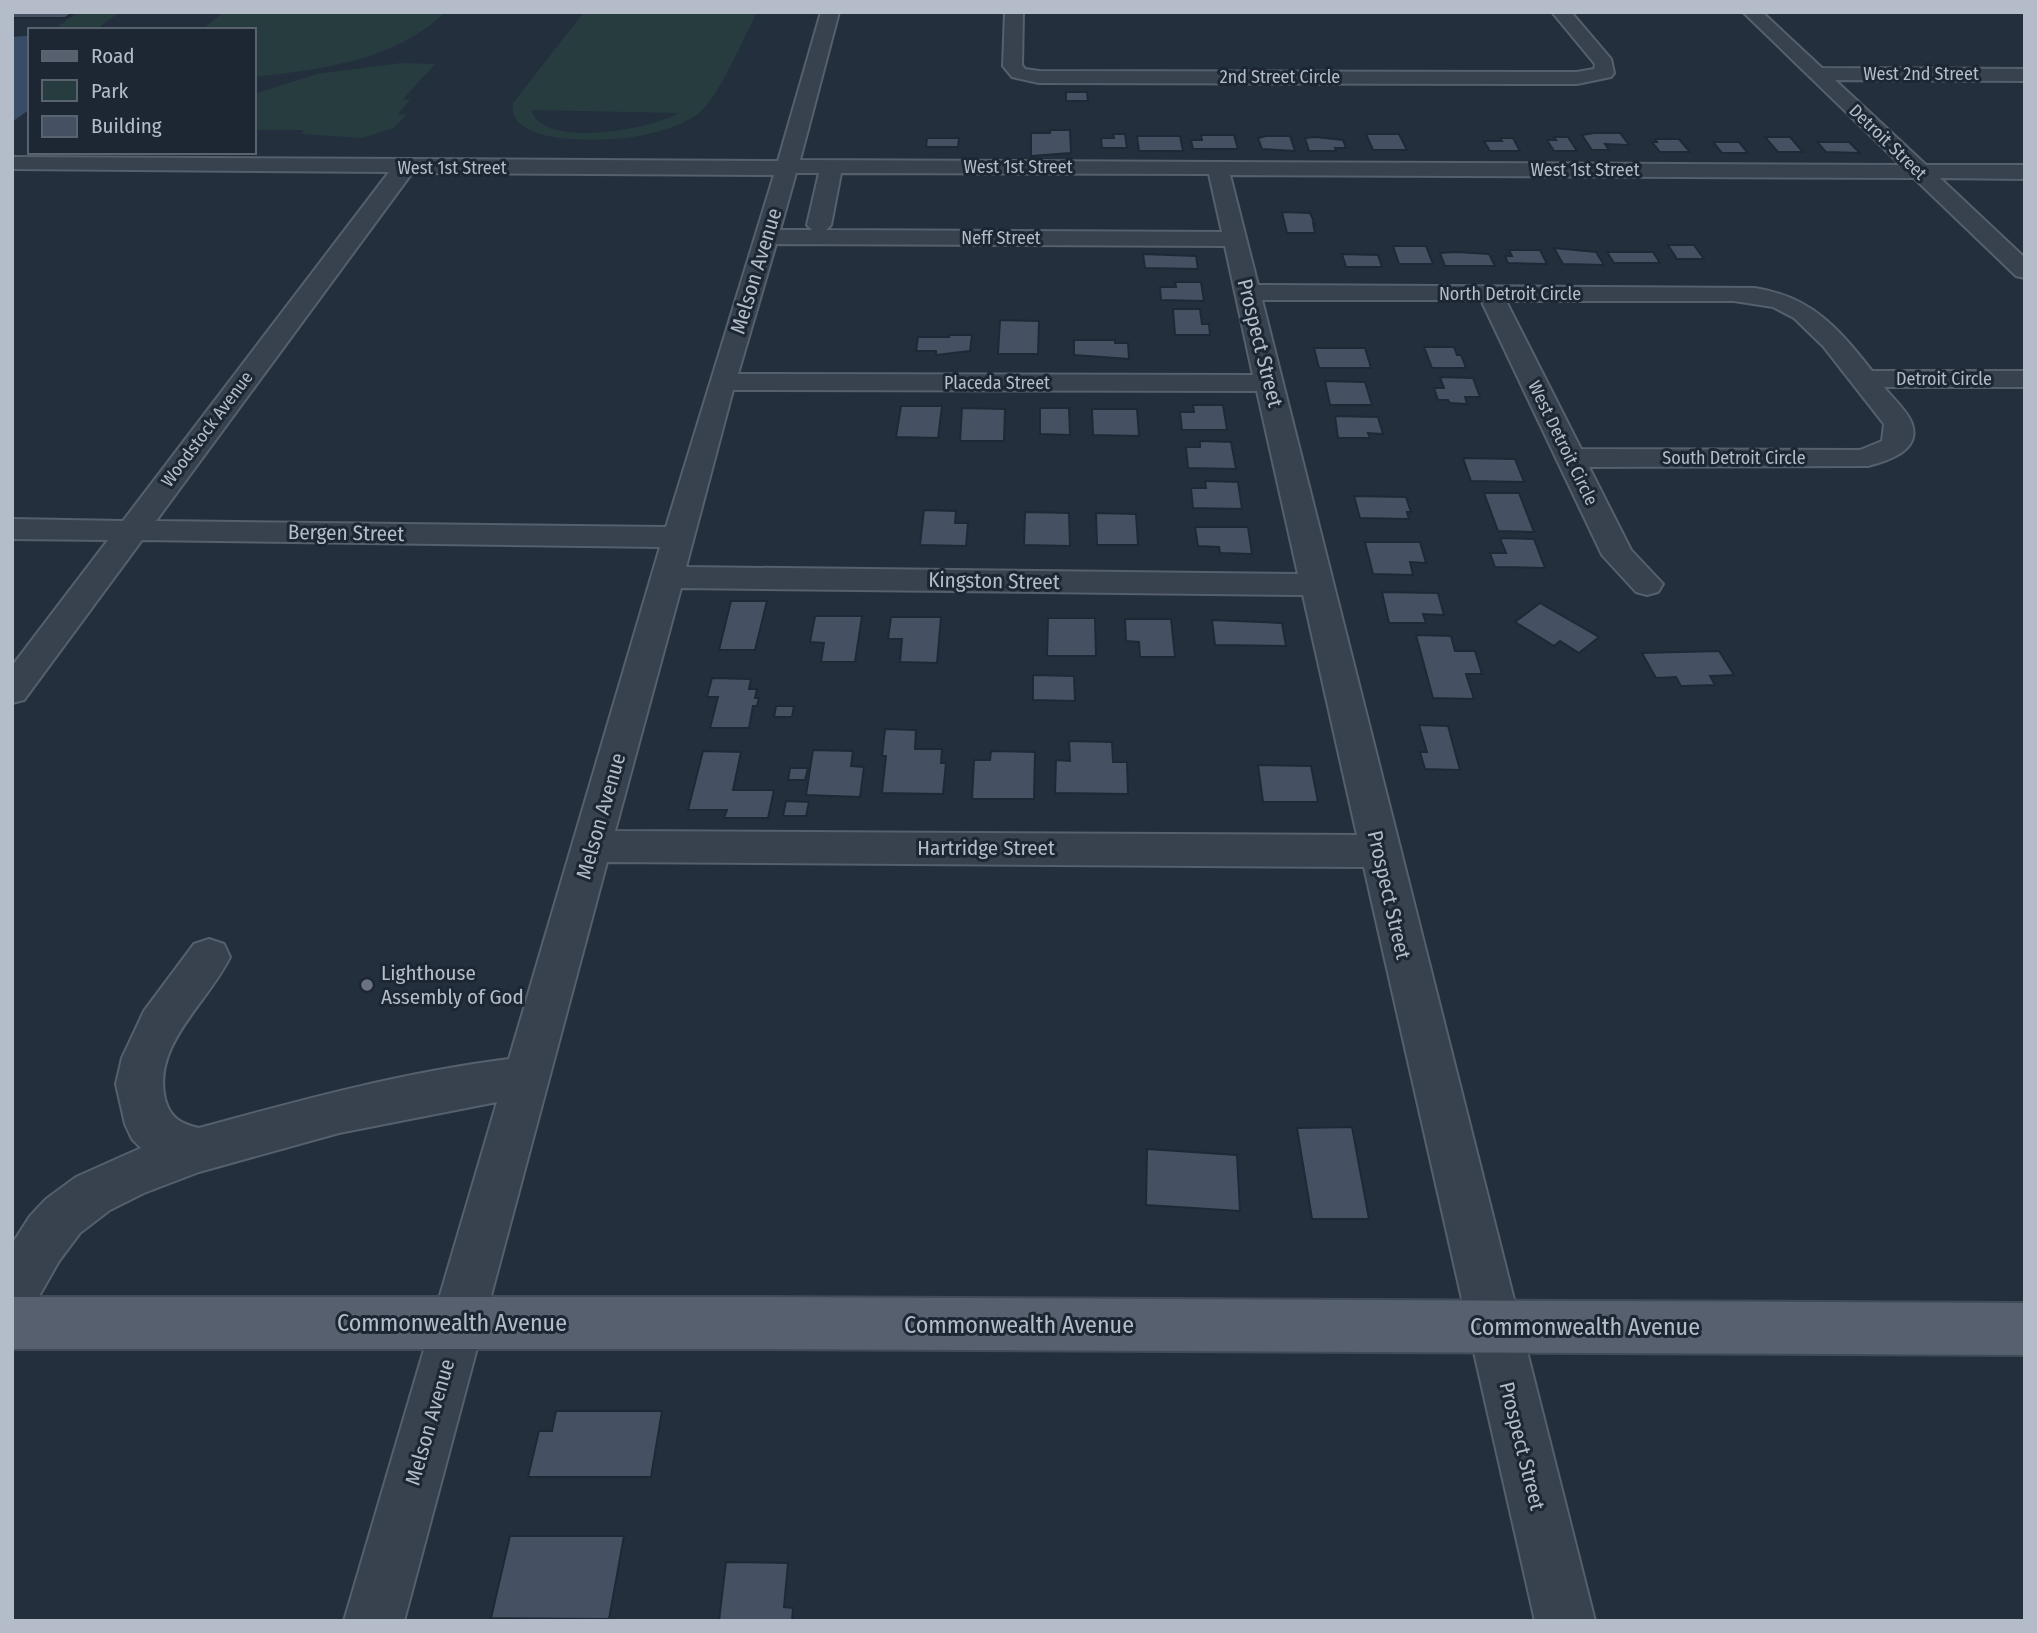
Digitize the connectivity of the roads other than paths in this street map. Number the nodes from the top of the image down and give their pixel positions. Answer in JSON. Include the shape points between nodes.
{"nodes":[{"id":1,"x":830,"y":12,"type":"edge"},
{"id":2,"x":1014,"y":12,"type":"edge"},
{"id":3,"x":1561,"y":12,"type":"edge"},
{"id":4,"x":1752,"y":12,"type":"edge"},
{"id":5,"x":1817,"y":74,"type":"junction"},
{"id":6,"x":2025,"y":75,"type":"edge"},
{"id":7,"x":831,"y":166,"type":"junction"},
{"id":8,"x":16,"y":167,"type":"edge"},
{"id":9,"x":404,"y":168,"type":"junction"},
{"id":10,"x":1219,"y":168,"type":"junction"},
{"id":11,"x":1920,"y":171,"type":"junction"},
{"id":12,"x":2025,"y":172,"type":"edge"},
{"id":13,"x":776,"y":203,"type":"junction"},
{"id":14,"x":1235,"y":239,"type":"junction"},
{"id":15,"x":2025,"y":271,"type":"edge"},
{"id":16,"x":1248,"y":292,"type":"junction"},
{"id":17,"x":1490,"y":294,"type":"junction"},
{"id":18,"x":1862,"y":379,"type":"junction"},
{"id":19,"x":2025,"y":379,"type":"edge"},
{"id":20,"x":722,"y":382,"type":"junction"},
{"id":21,"x":1271,"y":383,"type":"junction"},
{"id":22,"x":1895,"y":445,"type":"joint"},
{"id":23,"x":1570,"y":458,"type":"junction"},
{"id":24,"x":12,"y":529,"type":"edge"},
{"id":25,"x":131,"y":530,"type":"junction"},
{"id":26,"x":680,"y":537,"type":"junction"},
{"id":27,"x":670,"y":577,"type":"junction"},
{"id":28,"x":1647,"y":584,"type":"dead end"},
{"id":29,"x":1318,"y":585,"type":"junction"},
{"id":30,"x":12,"y":691,"type":"edge"},
{"id":31,"x":593,"y":846,"type":"junction"},
{"id":32,"x":1379,"y":851,"type":"junction"},
{"id":33,"x":209,"y":957,"type":"dead end"},
{"id":34,"x":526,"y":1078,"type":"junction"},
{"id":35,"x":199,"y":1150,"type":"junction"},
{"id":36,"x":12,"y":1294,"type":"edge"},
{"id":37,"x":458,"y":1323,"type":"junction"},
{"id":38,"x":12,"y":1324,"type":"edge"},
{"id":39,"x":1494,"y":1327,"type":"junction"},
{"id":40,"x":2025,"y":1329,"type":"edge"},
{"id":41,"x":373,"y":1621,"type":"edge"},
{"id":42,"x":1565,"y":1621,"type":"edge"}],
"edges":[{"from":1,"to":13,"type":"street","name":"Melson Avenue"},
{"from":2,"to":3,"type":"street","name":"2nd Street Circle","via":[[1012,66],[1039,77],[1577,78],[1604,73],[1604,63]]},
{"from":4,"to":5,"type":"street","name":"Detroit Street"},
{"from":5,"to":6,"type":"street","name":"West 2nd Street"},
{"from":5,"to":11,"type":"street","name":"Detroit Street"},
{"from":7,"to":10,"type":"street","name":"West 1st Street"},
{"from":7,"to":13,"type":"street","name":"West 1st Street"},
{"from":7,"to":13,"type":"street","via":[[821,214]]},
{"from":8,"to":9,"type":"street","name":"West 1st Street"},
{"from":9,"to":13,"type":"street","name":"West 1st Street"},
{"from":9,"to":25,"type":"street","name":"Woodstock Avenue"},
{"from":10,"to":11,"type":"street","name":"West 1st Street"},
{"from":10,"to":14,"type":"street","name":"Prospect Street"},
{"from":11,"to":12,"type":"street","name":"West 1st Street"},
{"from":11,"to":15,"type":"street","name":"Detroit Street"},
{"from":13,"to":14,"type":"street","name":"Neff Street"},
{"from":13,"to":20,"type":"street","name":"Melson Avenue"},
{"from":14,"to":16,"type":"street","name":"Prospect Street"},
{"from":16,"to":17,"type":"street","name":"North Detroit Circle"},
{"from":16,"to":21,"type":"street","name":"Prospect Street"},
{"from":17,"to":18,"type":"street","name":"North Detroit Circle","via":[[1734,294],[1772,299],[1813,319]]},
{"from":17,"to":23,"type":"street","name":"West Detroit Circle"},
{"from":18,"to":19,"type":"street","name":"Detroit Circle"},
{"from":18,"to":22,"type":"street","name":"North Detroit Circle","via":[[1898,424]]},
{"from":20,"to":21,"type":"street","name":"Placeda Street"},
{"from":20,"to":26,"type":"street","name":"Melson Avenue"},
{"from":21,"to":29,"type":"street","name":"Prospect Street"},
{"from":22,"to":23,"type":"street","name":"South Detroit Circle","via":[[1860,459]]},
{"from":23,"to":28,"type":"street","name":"West Detroit Circle","via":[[1618,555]]},
{"from":24,"to":25,"type":"street","name":"Bergen Street"},
{"from":25,"to":26,"type":"street","name":"Bergen Street"},
{"from":25,"to":30,"type":"street","name":"Woodstock Avenue"},
{"from":26,"to":27,"type":"street","name":"Melson Avenue"},
{"from":27,"to":29,"type":"street","name":"Kingston Street"},
{"from":27,"to":31,"type":"street","name":"Melson Avenue"},
{"from":29,"to":32,"type":"street","name":"Prospect Street"},
{"from":31,"to":32,"type":"street","name":"Hartridge Street"},
{"from":31,"to":34,"type":"street","name":"Melson Avenue"},
{"from":32,"to":39,"type":"street","name":"Prospect Street"},
{"from":33,"to":35,"type":"street","via":[[160,1025],[144,1058],[139,1084],[148,1124],[171,1145]]},
{"from":34,"to":35,"type":"street","via":[[340,1111]]},
{"from":34,"to":37,"type":"street","name":"Melson Avenue"},
{"from":35,"to":36,"type":"street","via":[[104,1187],[83,1200],[54,1227]]},
{"from":37,"to":38,"type":"main road","name":"Commonwealth Avenue"},
{"from":37,"to":39,"type":"main road","name":"Commonwealth Avenue"},
{"from":37,"to":41,"type":"street","name":"Melson Avenue"},
{"from":39,"to":40,"type":"main road","name":"Commonwealth Avenue"},
{"from":39,"to":42,"type":"street","name":"Prospect Street"}]}
